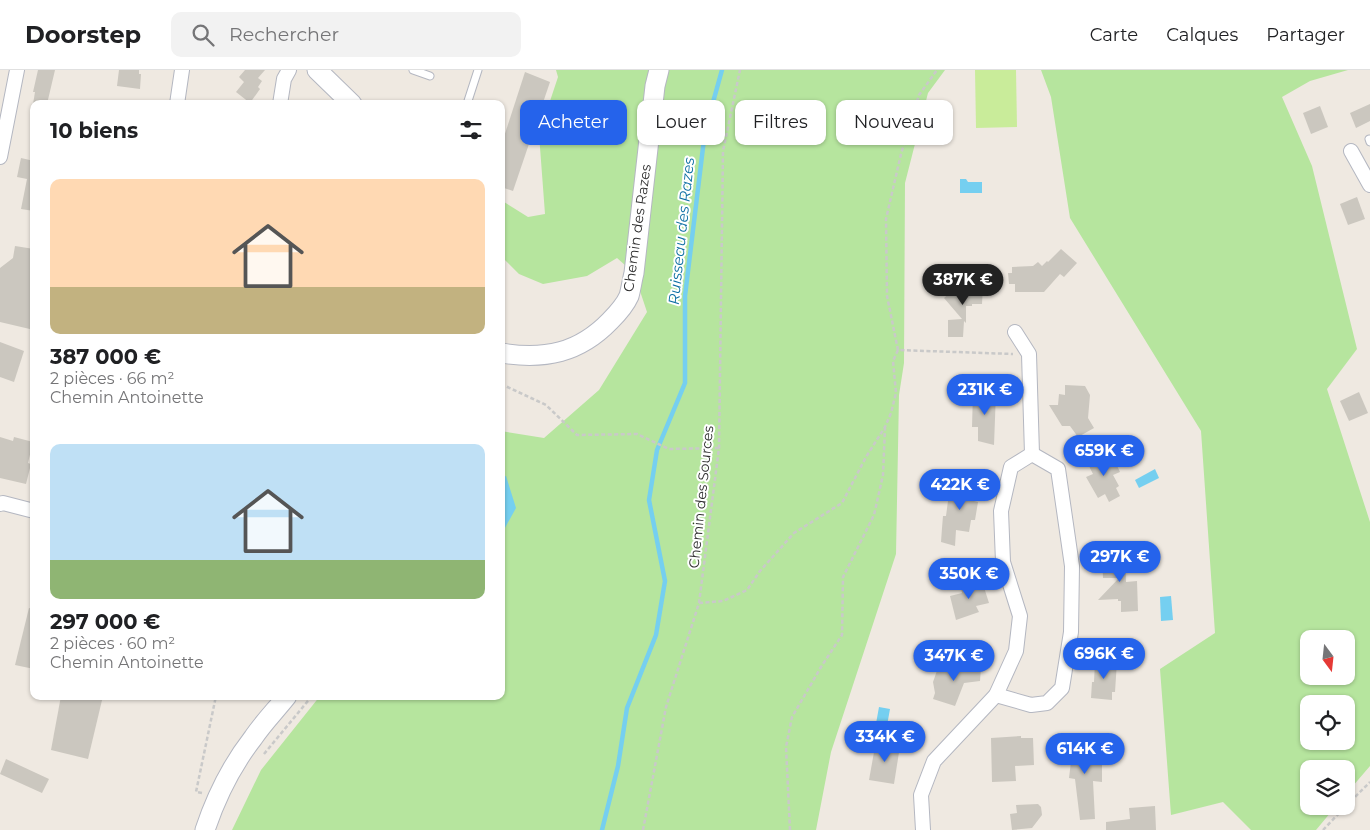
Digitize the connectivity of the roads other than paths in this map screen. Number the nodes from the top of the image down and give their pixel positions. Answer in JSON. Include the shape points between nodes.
{"nodes":[{"id":1,"x":16,"y":70,"type":"edge"},
{"id":2,"x":182,"y":70,"type":"edge"},
{"id":3,"x":289,"y":70,"type":"edge"},
{"id":4,"x":317,"y":70,"type":"edge"},
{"id":5,"x":413,"y":70,"type":"edge"},
{"id":6,"x":478,"y":70,"type":"edge"},
{"id":7,"x":659,"y":70,"type":"edge"},
{"id":8,"x":430,"y":76,"type":"dead end"},
{"id":9,"x":177,"y":100,"type":"edge"},
{"id":10,"x":281,"y":100,"type":"edge"},
{"id":11,"x":348,"y":100,"type":"edge"},
{"id":12,"x":468,"y":100,"type":"edge"},
{"id":13,"x":1352,"y":152,"type":"dead end"},
{"id":14,"x":0,"y":158,"type":"edge"},
{"id":15,"x":1370,"y":185,"type":"edge"},
{"id":16,"x":1015,"y":332,"type":"dead end"},
{"id":17,"x":505,"y":354,"type":"edge"},
{"id":18,"x":1032,"y":454,"type":"junction"},
{"id":19,"x":0,"y":504,"type":"edge"},
{"id":20,"x":30,"y":510,"type":"edge"},
{"id":21,"x":996,"y":695,"type":"junction"},
{"id":22,"x":285,"y":700,"type":"edge"},
{"id":23,"x":205,"y":830,"type":"edge"},
{"id":24,"x":922,"y":830,"type":"edge"}],
"edges":[{"from":1,"to":14,"type":"street"},
{"from":2,"to":9,"type":"street"},
{"from":3,"to":10,"type":"street"},
{"from":4,"to":11,"type":"street"},
{"from":5,"to":8,"type":"lane"},
{"from":6,"to":12,"type":"lane"},
{"from":7,"to":17,"type":"street","name":"Chemin des Razes","via":[[654,86],[634,273],[628,296],[598,333],[575,347],[551,354]]},
{"from":13,"to":15,"type":"street"},
{"from":16,"to":18,"type":"street","via":[[1030,354]]},
{"from":18,"to":21,"type":"street","via":[[1011,467],[1001,511],[1003,562],[1020,616],[1016,651]]},
{"from":18,"to":21,"type":"street","via":[[1058,470],[1072,566],[1070,642],[1062,688],[1047,703],[1031,705]]},
{"from":19,"to":20,"type":"street"},
{"from":21,"to":24,"type":"street","via":[[934,761],[921,795]]},
{"from":22,"to":23,"type":"street","via":[[238,760],[220,792]]}]}
